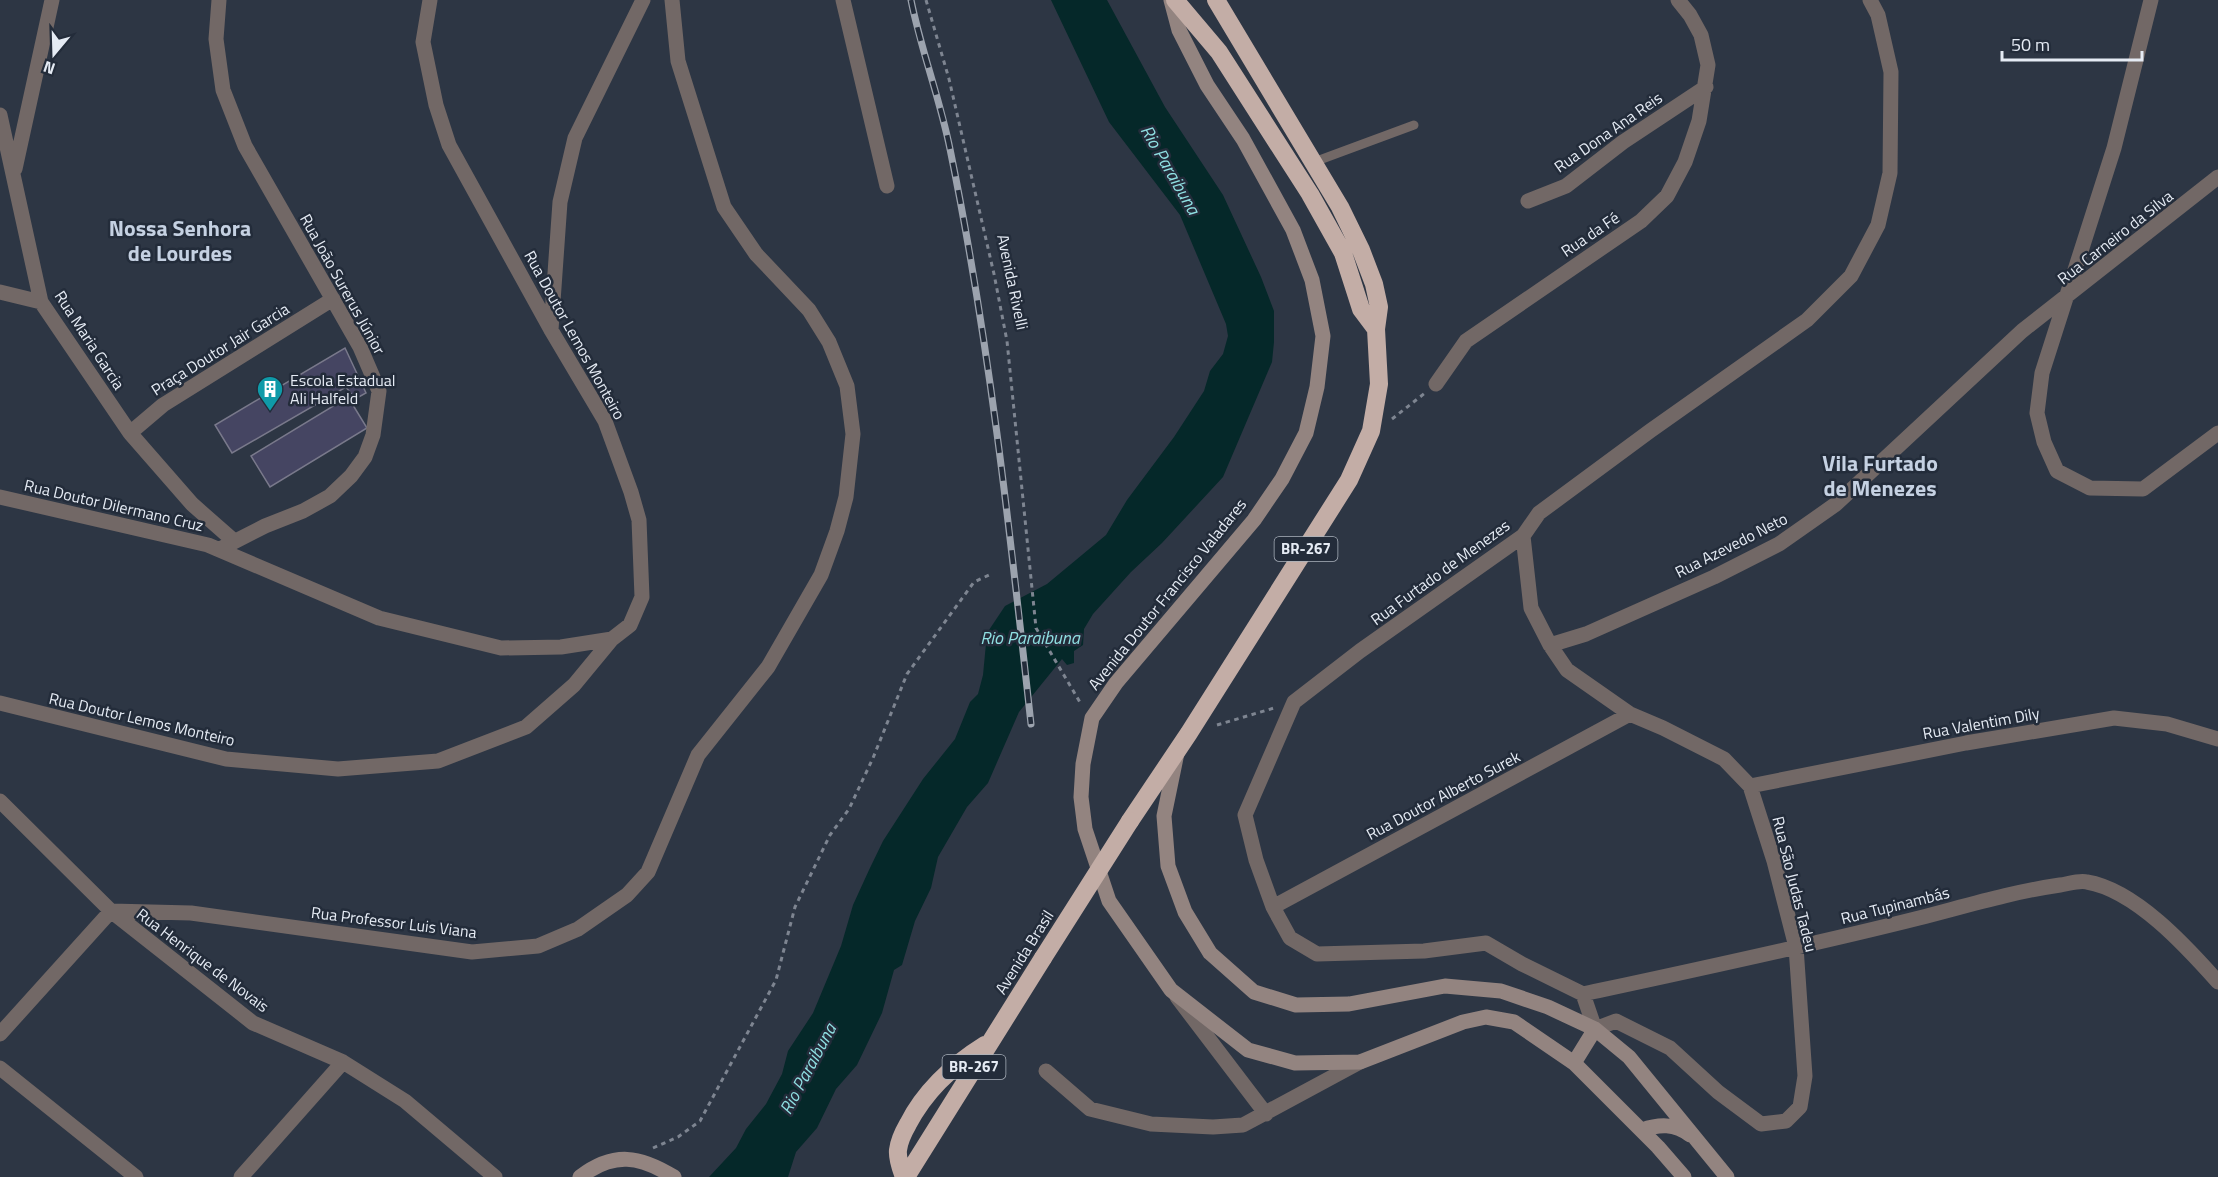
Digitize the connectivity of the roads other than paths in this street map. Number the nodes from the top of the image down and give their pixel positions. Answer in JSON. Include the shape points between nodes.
{"nodes":[{"id":1,"x":52,"y":0,"type":"edge"},
{"id":2,"x":219,"y":0,"type":"edge"},
{"id":3,"x":430,"y":0,"type":"edge"},
{"id":4,"x":643,"y":0,"type":"edge"},
{"id":5,"x":672,"y":0,"type":"edge"},
{"id":6,"x":843,"y":0,"type":"edge"},
{"id":7,"x":1173,"y":0,"type":"edge"},
{"id":8,"x":1216,"y":0,"type":"edge"},
{"id":9,"x":1226,"y":0,"type":"edge"},
{"id":10,"x":1678,"y":0,"type":"edge"},
{"id":11,"x":1870,"y":0,"type":"edge"},
{"id":12,"x":2151,"y":0,"type":"edge"},
{"id":13,"x":1228,"y":18,"type":"junction"},
{"id":14,"x":1706,"y":87,"type":"junction"},
{"id":15,"x":0,"y":115,"type":"edge"},
{"id":16,"x":1414,"y":125,"type":"dead end"},
{"id":17,"x":1287,"y":157,"type":"junction"},
{"id":18,"x":1314,"y":162,"type":"junction"},
{"id":19,"x":13,"y":175,"type":"junction"},
{"id":20,"x":2218,"y":177,"type":"edge"},
{"id":21,"x":887,"y":186,"type":"dead end"},
{"id":22,"x":1528,"y":201,"type":"dead end"},
{"id":23,"x":0,"y":292,"type":"edge"},
{"id":24,"x":2066,"y":297,"type":"junction"},
{"id":25,"x":333,"y":299,"type":"junction"},
{"id":26,"x":41,"y":302,"type":"junction"},
{"id":27,"x":1376,"y":329,"type":"junction"},
{"id":28,"x":551,"y":330,"type":"junction"},
{"id":29,"x":1436,"y":384,"type":"road end"},
{"id":30,"x":2218,"y":432,"type":"edge"},
{"id":31,"x":130,"y":433,"type":"junction"},
{"id":32,"x":0,"y":497,"type":"edge"},
{"id":33,"x":1523,"y":536,"type":"junction"},
{"id":34,"x":234,"y":541,"type":"junction"},
{"id":35,"x":220,"y":549,"type":"junction"},
{"id":36,"x":612,"y":639,"type":"junction"},
{"id":37,"x":1551,"y":645,"type":"junction"},
{"id":38,"x":0,"y":703,"type":"edge"},
{"id":39,"x":1630,"y":714,"type":"junction"},
{"id":40,"x":2218,"y":739,"type":"edge"},
{"id":41,"x":1178,"y":750,"type":"junction"},
{"id":42,"x":1750,"y":786,"type":"junction"},
{"id":43,"x":0,"y":801,"type":"edge"},
{"id":44,"x":1099,"y":870,"type":"junction"},
{"id":45,"x":1273,"y":908,"type":"junction"},
{"id":46,"x":111,"y":911,"type":"junction"},
{"id":47,"x":1796,"y":947,"type":"junction"},
{"id":48,"x":2218,"y":982,"type":"edge"},
{"id":49,"x":1171,"y":990,"type":"junction"},
{"id":50,"x":1583,"y":994,"type":"junction"},
{"id":51,"x":1595,"y":1029,"type":"junction"},
{"id":52,"x":0,"y":1034,"type":"edge"},
{"id":53,"x":990,"y":1042,"type":"junction"},
{"id":54,"x":343,"y":1062,"type":"junction"},
{"id":55,"x":1360,"y":1062,"type":"junction"},
{"id":56,"x":1574,"y":1063,"type":"junction"},
{"id":57,"x":0,"y":1068,"type":"edge"},
{"id":58,"x":1046,"y":1071,"type":"dead end"},
{"id":59,"x":1266,"y":1114,"type":"junction"},
{"id":60,"x":1642,"y":1130,"type":"junction"},
{"id":61,"x":1695,"y":1138,"type":"junction"},
{"id":62,"x":667,"y":1173,"type":"edge"},
{"id":63,"x":136,"y":1177,"type":"edge"},
{"id":64,"x":241,"y":1177,"type":"edge"},
{"id":65,"x":495,"y":1177,"type":"edge"},
{"id":66,"x":580,"y":1177,"type":"edge"},
{"id":67,"x":905,"y":1177,"type":"edge"},
{"id":68,"x":1684,"y":1177,"type":"edge"},
{"id":69,"x":1726,"y":1177,"type":"edge"}],
"edges":[{"from":1,"to":19,"type":"street"},
{"from":2,"to":25,"type":"street","name":"Rua João Surerus Júnior","via":[[216,39],[223,90],[245,146]]},
{"from":3,"to":28,"type":"street","name":"Rua Doutor Lemos Monteiro","via":[[423,42],[449,145]]},
{"from":4,"to":28,"type":"street","via":[[575,138],[560,202]]},
{"from":5,"to":46,"type":"street","name":"Rua Professor Luis Viana","via":[[678,61],[724,207],[756,254],[808,310],[829,342],[847,386],[853,434],[846,497],[821,574],[768,667],[698,755],[648,872],[627,895],[578,929],[538,946],[472,952],[191,913]]},
{"from":6,"to":21,"type":"street"},
{"from":7,"to":17,"type":"highway","name":"Avenida Doutor Francisco Valadares","via":[[1219,52]]},
{"from":7,"to":44,"type":"main road","name":"Avenida Doutor Francisco Valadares","via":[[1179,30],[1207,85],[1243,139],[1293,230],[1312,280],[1323,336],[1306,433],[1282,479],[1254,520],[1116,682],[1092,718],[1081,797],[1085,829]]},
{"from":8,"to":13,"type":"highway","number":"BR-267"},
{"from":9,"to":13,"type":"highway"},
{"from":10,"to":14,"type":"street","name":"Rua da Fé","via":[[1701,35],[1708,65]]},
{"from":11,"to":33,"type":"street","name":"Rua Furtado de Menezes","via":[[1878,15],[1891,72],[1890,173],[1878,225],[1851,276],[1807,320],[1539,513]]},
{"from":12,"to":24,"type":"street","via":[[2114,148]]},
{"from":13,"to":18,"type":"highway","number":"BR-267"},
{"from":14,"to":22,"type":"street","name":"Rua Dona Ana Reis","via":[[1623,142],[1566,186]]},
{"from":14,"to":29,"type":"street","name":"Rua da Fé","via":[[1685,162],[1667,196],[1641,221],[1466,341]]},
{"from":15,"to":19,"type":"street","name":"Rua Maria Garcia"},
{"from":16,"to":18,"type":"lane"},
{"from":17,"to":18,"type":"highway"},
{"from":17,"to":27,"type":"highway","name":"Avenida Doutor Francisco Valadares","via":[[1330,226],[1361,309]]},
{"from":18,"to":27,"type":"highway","number":"BR-267","via":[[1340,207],[1374,284],[1379,307]]},
{"from":19,"to":26,"type":"street","name":"Rua Maria Garcia"},
{"from":20,"to":24,"type":"street","name":"Rua Carneiro da Silva"},
{"from":23,"to":26,"type":"street"},
{"from":24,"to":30,"type":"street","name":"Rua Carneiro da Silva","via":[[2042,373],[2037,413],[2057,471],[2090,488],[2143,489]]},
{"from":24,"to":37,"type":"street","name":"Rua Azevedo Neto","via":[[2022,331],[1836,504],[1779,544],[1586,634]]},
{"from":25,"to":31,"type":"street","name":"Praça Doutor Jair Garcia","via":[[163,405]]},
{"from":25,"to":34,"type":"street","name":"Rua João Surerus Júnior","via":[[360,346],[379,391],[373,435],[365,457],[330,496]]},
{"from":26,"to":31,"type":"street","name":"Rua Maria Garcia"},
{"from":27,"to":41,"type":"highway","number":"BR-267","via":[[1379,384],[1371,431],[1349,480]]},
{"from":28,"to":36,"type":"street","name":"Rua Doutor Lemos Monteiro","via":[[605,422],[639,520],[642,597],[630,625]]},
{"from":31,"to":34,"type":"street","name":"Rua Maria Garcia","via":[[192,504]]},
{"from":32,"to":35,"type":"street","name":"Rua Doutor Dilermano Cruz"},
{"from":33,"to":37,"type":"street","name":"Rua São Judas Tadeu","via":[[1531,608]]},
{"from":33,"to":45,"type":"street","name":"Rua Furtado de Menezes","via":[[1294,702],[1245,815]]},
{"from":34,"to":35,"type":"street","name":"Rua João Surerus Júnior"},
{"from":35,"to":36,"type":"street","via":[[380,618],[501,648]]},
{"from":36,"to":38,"type":"street","name":"Rua Doutor Lemos Monteiro","via":[[574,685],[525,727],[438,761],[338,769],[226,759]]},
{"from":37,"to":39,"type":"street","name":"Rua São Judas Tadeu","via":[[1567,670]]},
{"from":39,"to":42,"type":"street","name":"Rua São Judas Tadeu","via":[[1724,759]]},
{"from":39,"to":45,"type":"street","name":"Rua Doutor Alberto Surek"},
{"from":40,"to":42,"type":"street","name":"Rua Valentim Dily","via":[[2167,724],[2114,718]]},
{"from":41,"to":44,"type":"highway","name":"Avenida Brasil","number":"BR-267","bridge":true},
{"from":41,"to":51,"type":"main road","via":[[1164,816],[1168,866],[1185,912],[1210,953],[1254,992],[1296,1005],[1349,1004],[1445,986],[1501,991]]},
{"from":42,"to":47,"type":"street","name":"Rua São Judas Tadeu"},
{"from":43,"to":46,"type":"street","name":"Rua Henrique de Novais"},
{"from":44,"to":49,"type":"main road","name":"Avenida Doutor Francisco Valadares","via":[[1109,901]]},
{"from":44,"to":53,"type":"highway","name":"Avenida Brasil","number":"BR-267","bridge":true},
{"from":45,"to":50,"type":"street","name":"Rua Furtado de Menezes","via":[[1290,938],[1317,954],[1424,951],[1486,943]]},
{"from":46,"to":52,"type":"street"},
{"from":46,"to":54,"type":"street","name":"Rua Henrique de Novais","via":[[253,1023]]},
{"from":47,"to":48,"type":"street","name":"Rua Tupinambás","via":[[2036,888],[2085,881],[2134,901]]},
{"from":47,"to":50,"type":"street","name":"Rua Tupinambás"},
{"from":47,"to":51,"type":"street","name":"Rua São Judas Tadeu","via":[[1805,1076],[1800,1107],[1786,1121],[1761,1124],[1718,1092],[1670,1048],[1616,1021]]},
{"from":49,"to":55,"type":"main road","name":"Avenida Doutor Francisco Valadares","via":[[1248,1050],[1295,1063]]},
{"from":49,"to":59,"type":"street"},
{"from":50,"to":51,"type":"street"},
{"from":51,"to":56,"type":"main road"},
{"from":51,"to":61,"type":"main road","via":[[1629,1057]]},
{"from":53,"to":67,"type":"highway","name":"Avenida Brasil","number":"BR-267"},
{"from":53,"to":67,"type":"highway","via":[[950,1069],[914,1113],[898,1150]]},
{"from":54,"to":64,"type":"street"},
{"from":54,"to":65,"type":"street","name":"Rua Henrique de Novais","via":[[405,1101]]},
{"from":55,"to":56,"type":"main road","name":"Avenida Doutor Francisco Valadares","via":[[1463,1022],[1486,1017],[1514,1022]]},
{"from":55,"to":59,"type":"street"},
{"from":56,"to":60,"type":"main road","name":"Avenida Doutor Francisco Valadares"},
{"from":57,"to":63,"type":"street"},
{"from":58,"to":59,"type":"street","via":[[1090,1109],[1151,1124],[1243,1125]]},
{"from":60,"to":61,"type":"main road","via":[[1653,1126],[1676,1127]]},
{"from":60,"to":68,"type":"main road","name":"Avenida Doutor Francisco Valadares"},
{"from":61,"to":69,"type":"main road"},
{"from":62,"to":66,"type":"main road","via":[[630,1159],[603,1163]]}]}
